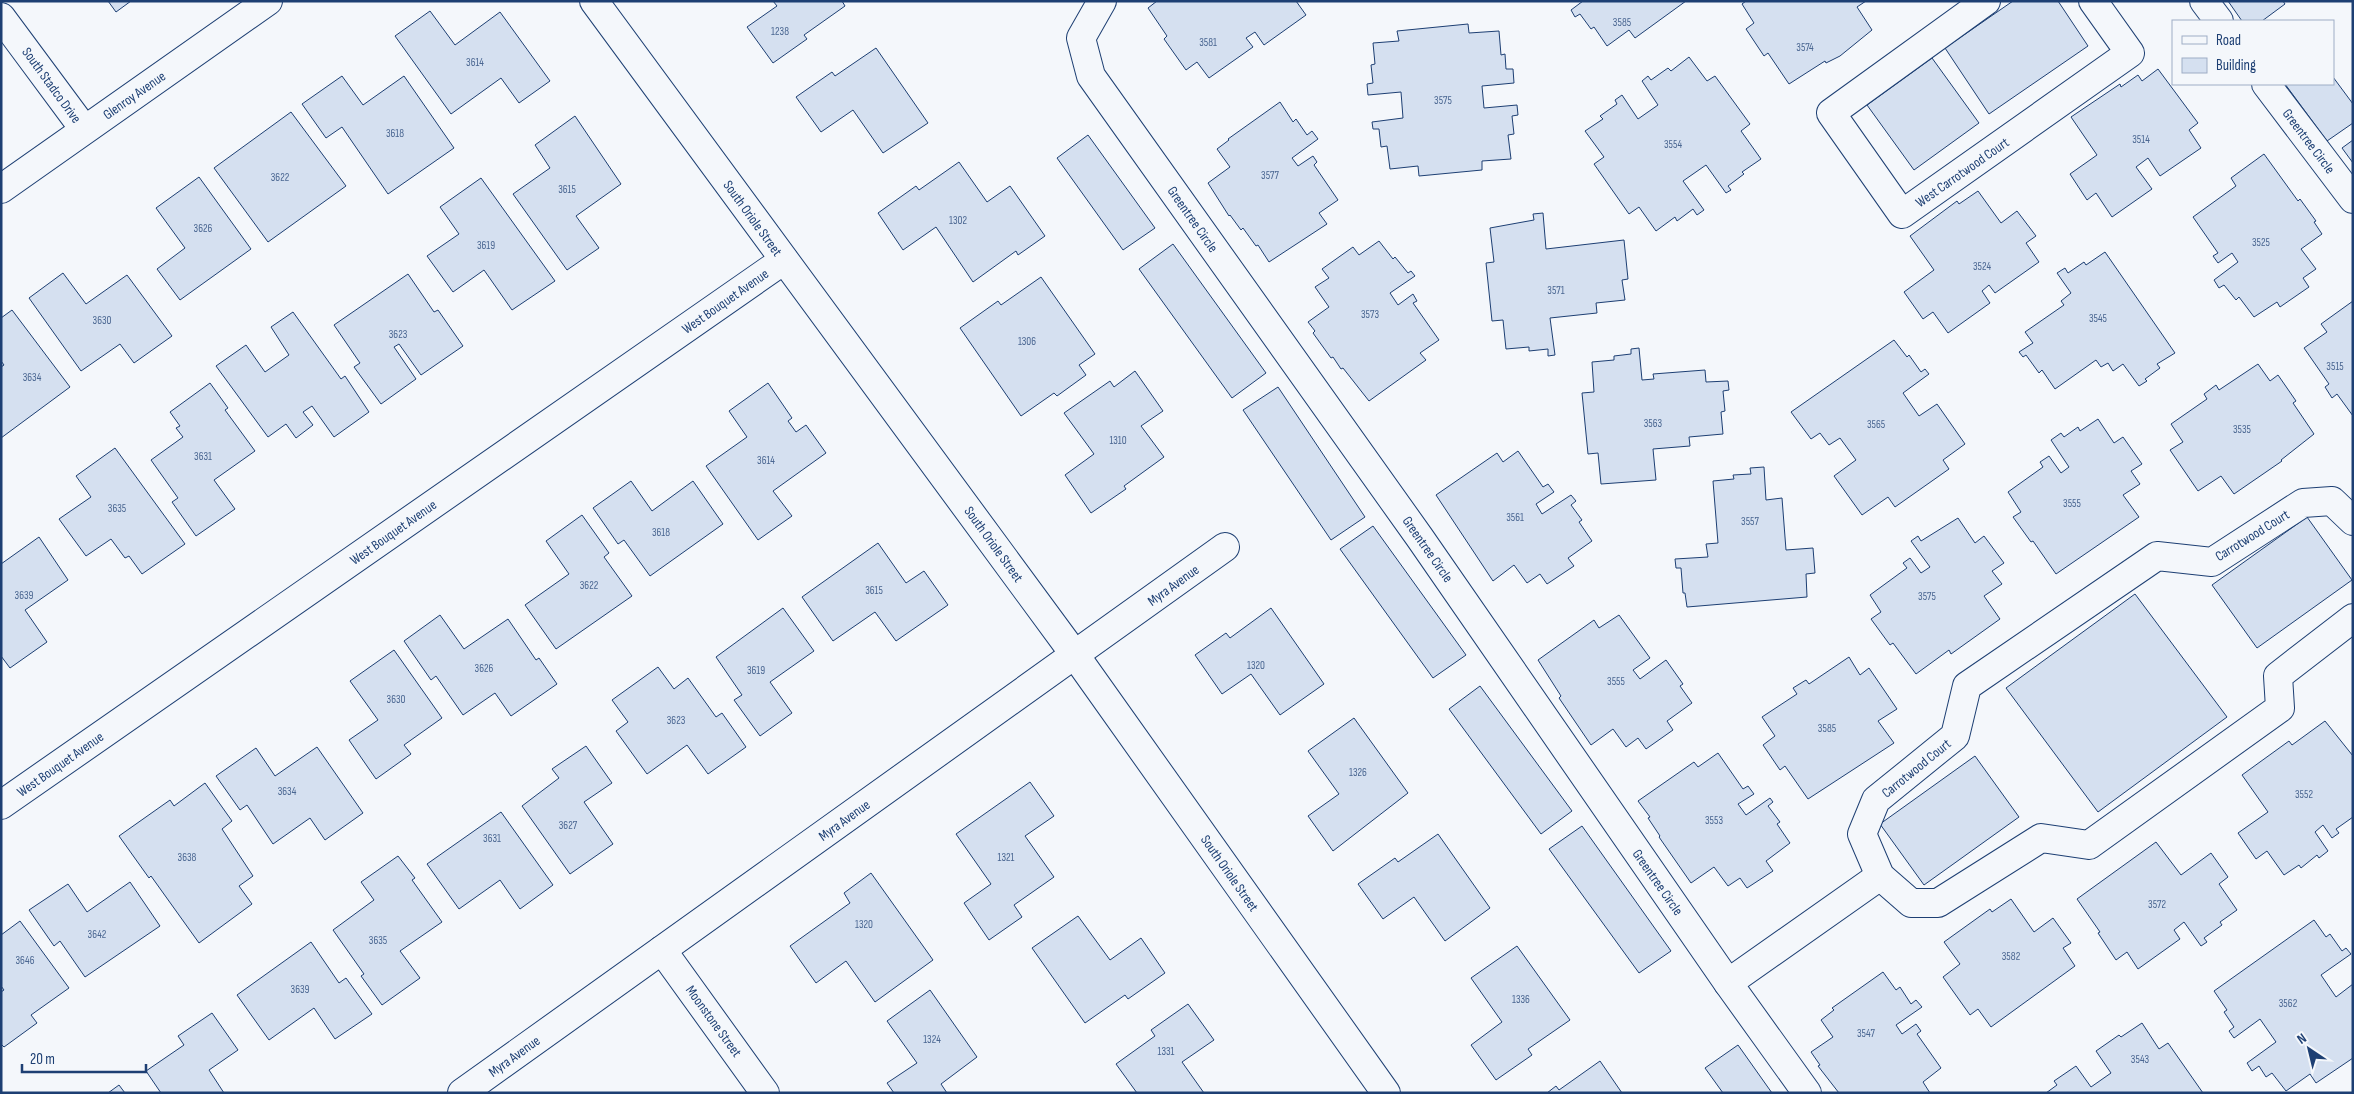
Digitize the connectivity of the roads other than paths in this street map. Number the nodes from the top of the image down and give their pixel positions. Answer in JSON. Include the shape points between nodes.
{"nodes":[{"id":1,"x":268,"y":1,"type":"edge"},
{"id":2,"x":594,"y":1,"type":"edge"},
{"id":3,"x":1102,"y":1,"type":"edge"},
{"id":4,"x":1986,"y":1,"type":"edge"},
{"id":5,"x":2204,"y":1,"type":"edge"},
{"id":6,"x":2095,"y":2,"type":"edge"},
{"id":7,"x":1,"y":17,"type":"edge"},
{"id":8,"x":2218,"y":20,"type":"edge"},
{"id":9,"x":2267,"y":85,"type":"edge"},
{"id":10,"x":84,"y":130,"type":"junction"},
{"id":11,"x":1,"y":189,"type":"edge"},
{"id":12,"x":2353,"y":199,"type":"edge"},
{"id":13,"x":784,"y":260,"type":"junction"},
{"id":14,"x":2353,"y":521,"type":"edge"},
{"id":15,"x":1225,"y":547,"type":"dead end"},
{"id":16,"x":2353,"y":618,"type":"edge"},
{"id":17,"x":1076,"y":655,"type":"junction"},
{"id":18,"x":1,"y":805,"type":"edge"},
{"id":19,"x":1880,"y":876,"type":"junction"},
{"id":20,"x":662,"y":950,"type":"junction"},
{"id":21,"x":1728,"y":983,"type":"junction"},
{"id":22,"x":462,"y":1093,"type":"edge"},
{"id":23,"x":765,"y":1093,"type":"edge"},
{"id":24,"x":1386,"y":1093,"type":"edge"},
{"id":25,"x":1807,"y":1093,"type":"edge"}],
"edges":[{"from":1,"to":10,"type":"street","name":"Glenroy Avenue"},
{"from":2,"to":13,"type":"street","name":"South Oriole Street"},
{"from":3,"to":21,"type":"street","name":"Greentree Circle","via":[[1080,38],[1092,76],[1420,538]]},
{"from":4,"to":6,"type":"street","name":"West Carrotwood Court","via":[[1831,113],[1902,214],[2130,53]]},
{"from":5,"to":8,"type":"street"},
{"from":7,"to":10,"type":"street","name":"South Stadco Drive"},
{"from":9,"to":12,"type":"street","name":"Greentree Circle"},
{"from":10,"to":11,"type":"street","name":"Glenroy Avenue"},
{"from":13,"to":17,"type":"street","name":"South Oriole Street"},
{"from":13,"to":18,"type":"street","name":"West Bouquet Avenue"},
{"from":14,"to":19,"type":"street","name":"Carrotwood Court","via":[[2332,501],[2303,503],[2212,562],[2157,556],[1967,686],[1955,736],[1876,800],[1862,834]]},
{"from":15,"to":17,"type":"street","name":"Myra Avenue"},
{"from":16,"to":19,"type":"street","name":"Carrotwood Court","via":[[2278,676],[2280,708],[2090,845],[2041,838],[1938,903],[1911,903]]},
{"from":17,"to":20,"type":"street","name":"Myra Avenue"},
{"from":17,"to":24,"type":"street","name":"South Oriole Street"},
{"from":19,"to":21,"type":"street"},
{"from":20,"to":22,"type":"street","name":"Myra Avenue"},
{"from":20,"to":23,"type":"street","name":"Moonstone Street"},
{"from":21,"to":25,"type":"street","name":"Greentree Circle"}]}
